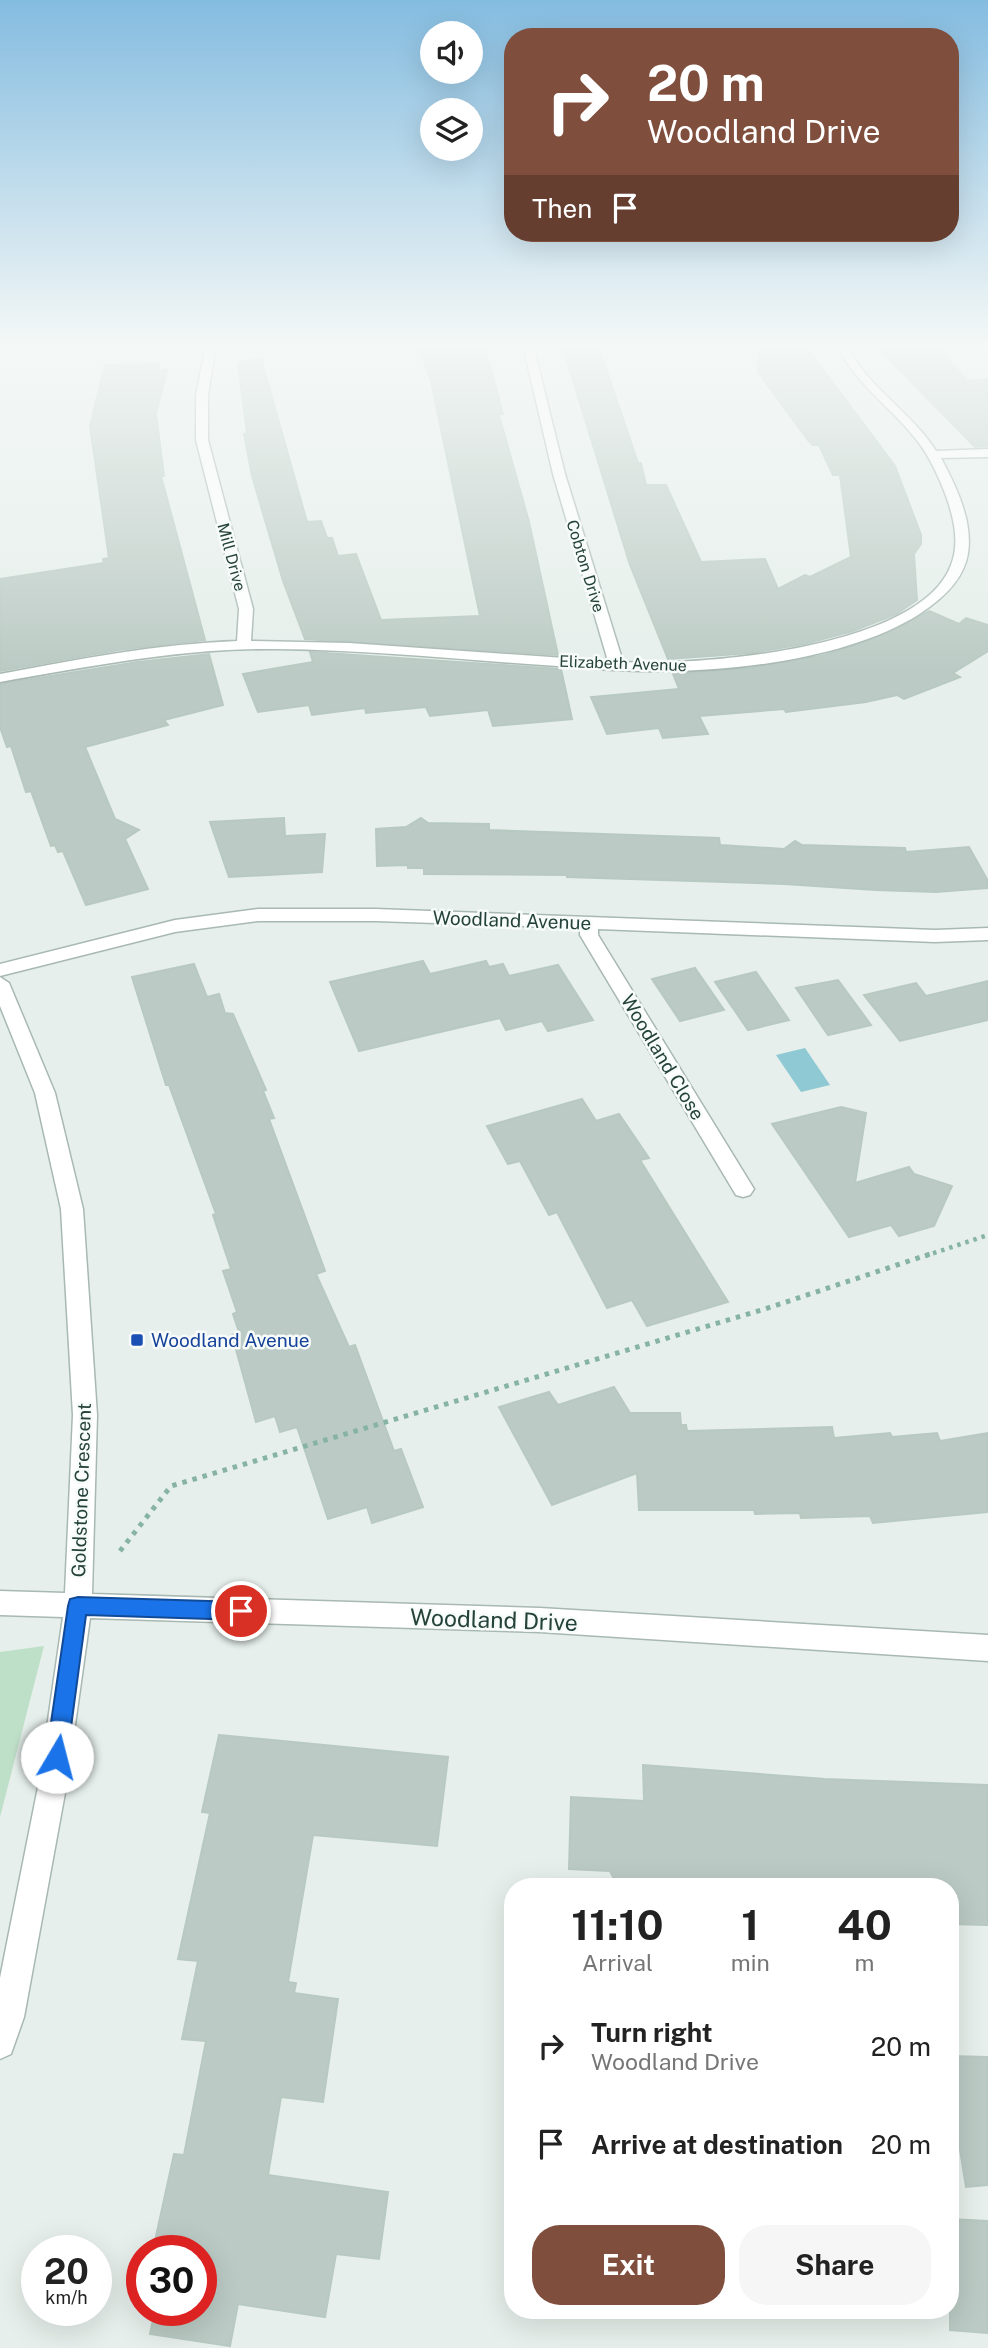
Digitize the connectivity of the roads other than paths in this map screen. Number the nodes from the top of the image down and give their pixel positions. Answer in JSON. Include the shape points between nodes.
{"nodes":[{"id":1,"x":206,"y":455,"type":"edge"},
{"id":2,"x":554,"y":455,"type":"edge"},
{"id":3,"x":931,"y":455,"type":"joint"},
{"id":4,"x":943,"y":455,"type":"edge"},
{"id":5,"x":244,"y":645,"type":"junction"},
{"id":6,"x":617,"y":665,"type":"junction"},
{"id":7,"x":0,"y":678,"type":"edge"},
{"id":8,"x":589,"y":923,"type":"junction"},
{"id":9,"x":988,"y":934,"type":"edge"},
{"id":10,"x":0,"y":970,"type":"edge"},
{"id":11,"x":0,"y":984,"type":"edge"},
{"id":12,"x":743,"y":1189,"type":"dead end"},
{"id":13,"x":0,"y":1603,"type":"edge"},
{"id":14,"x":78,"y":1606,"type":"junction"},
{"id":15,"x":988,"y":1648,"type":"edge"},
{"id":16,"x":0,"y":2043,"type":"edge"}],
"edges":[{"from":1,"to":5,"type":"street","name":"Mill Drive","via":[[246,609]]},
{"from":2,"to":6,"type":"street","name":"Cobton Drive"},
{"from":3,"to":4,"type":"street"},
{"from":3,"to":6,"type":"street","name":"Elizabeth Avenue","via":[[960,522],[962,543],[955,576],[914,612],[871,635],[818,649],[708,664]]},
{"from":5,"to":6,"type":"street","name":"Elizabeth Avenue"},
{"from":5,"to":7,"type":"street","name":"Elizabeth Avenue","via":[[181,649]]},
{"from":8,"to":9,"type":"street","name":"Woodland Avenue"},
{"from":8,"to":10,"type":"street","name":"Woodland Avenue","via":[[258,915],[175,926]]},
{"from":8,"to":12,"type":"street","name":"Woodland Close","via":[[590,935]]},
{"from":11,"to":14,"type":"street","name":"Goldstone Crescent","via":[[45,1093],[72,1209],[85,1415]]},
{"from":13,"to":14,"type":"street","name":"Woodland Drive"},
{"from":14,"to":15,"type":"street","name":"Woodland Drive","via":[[540,1620]]},
{"from":14,"to":16,"type":"street","name":"Goldstone Crescent","via":[[53,1782]]}]}
